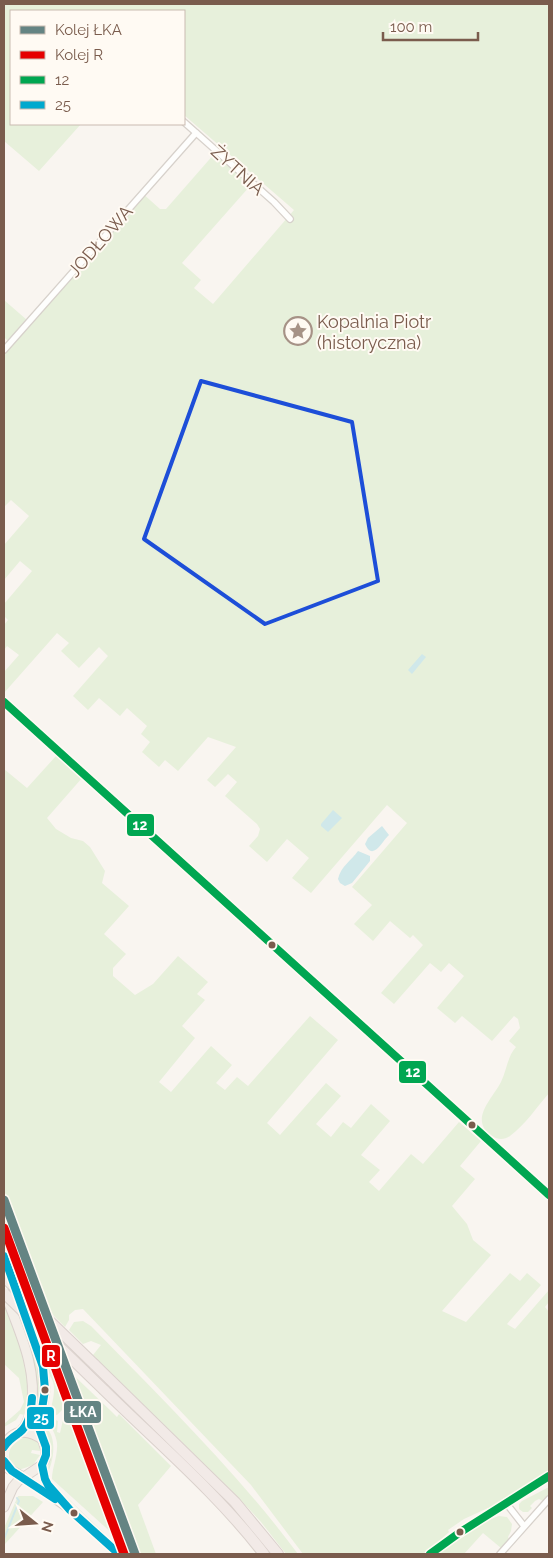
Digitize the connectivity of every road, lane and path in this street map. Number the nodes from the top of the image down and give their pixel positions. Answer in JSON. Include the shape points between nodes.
{"nodes":[{"id":1,"x":185,"y":123,"type":"edge"},
{"id":2,"x":196,"y":132,"type":"junction"},
{"id":3,"x":290,"y":219,"type":"dead end"},
{"id":4,"x":4,"y":350,"type":"edge"},
{"id":5,"x":4,"y":702,"type":"edge"},
{"id":6,"x":549,"y":1195,"type":"edge"},
{"id":7,"x":4,"y":1256,"type":"edge"},
{"id":8,"x":4,"y":1277,"type":"edge"},
{"id":9,"x":4,"y":1289,"type":"edge"},
{"id":10,"x":4,"y":1293,"type":"edge"},
{"id":11,"x":21,"y":1431,"type":"junction"},
{"id":12,"x":8,"y":1437,"type":"edge"},
{"id":13,"x":44,"y":1440,"type":"junction"},
{"id":14,"x":4,"y":1447,"type":"edge"},
{"id":15,"x":5,"y":1463,"type":"edge"},
{"id":16,"x":42,"y":1466,"type":"junction"},
{"id":17,"x":549,"y":1476,"type":"edge"},
{"id":18,"x":4,"y":1477,"type":"edge"},
{"id":19,"x":23,"y":1477,"type":"junction"},
{"id":20,"x":549,"y":1499,"type":"edge"},
{"id":21,"x":506,"y":1503,"type":"junction"},
{"id":22,"x":4,"y":1508,"type":"edge"},
{"id":23,"x":70,"y":1510,"type":"junction"},
{"id":24,"x":524,"y":1526,"type":"junction"},
{"id":25,"x":120,"y":1554,"type":"edge"},
{"id":26,"x":264,"y":1554,"type":"edge"},
{"id":27,"x":278,"y":1554,"type":"edge"},
{"id":28,"x":430,"y":1554,"type":"edge"},
{"id":29,"x":500,"y":1554,"type":"edge"}],
"edges":[{"from":1,"to":2,"type":"street","name":"ŻYTNIA"},
{"from":2,"to":3,"type":"street","name":"ŻYTNIA"},
{"from":2,"to":4,"type":"street","name":"JODŁOWA"},
{"from":5,"to":6,"type":"street"},
{"from":7,"to":13,"type":"main road","via":[[42,1360],[45,1390],[39,1428]]},
{"from":8,"to":27,"type":"highway","bridge":true,"via":[[235,1502]]},
{"from":9,"to":11,"type":"main road","via":[[27,1353],[32,1378],[30,1414]]},
{"from":10,"to":26,"type":"highway","bridge":true,"via":[[212,1495]]},
{"from":11,"to":12,"type":"main road"},
{"from":11,"to":13,"type":"main road"},
{"from":12,"to":14,"type":"main road"},
{"from":13,"to":16,"type":"main road","via":[[46,1455]]},
{"from":15,"to":18,"type":"main road"},
{"from":15,"to":19,"type":"main road"},
{"from":16,"to":19,"type":"main road"},
{"from":16,"to":23,"type":"street","via":[[48,1485]]},
{"from":17,"to":21,"type":"street"},
{"from":19,"to":22,"type":"main road","via":[[13,1487]]},
{"from":19,"to":23,"type":"street"},
{"from":20,"to":24,"type":"street"},
{"from":21,"to":24,"type":"street"},
{"from":21,"to":28,"type":"street"},
{"from":23,"to":25,"type":"street"},
{"from":24,"to":29,"type":"street"}]}
